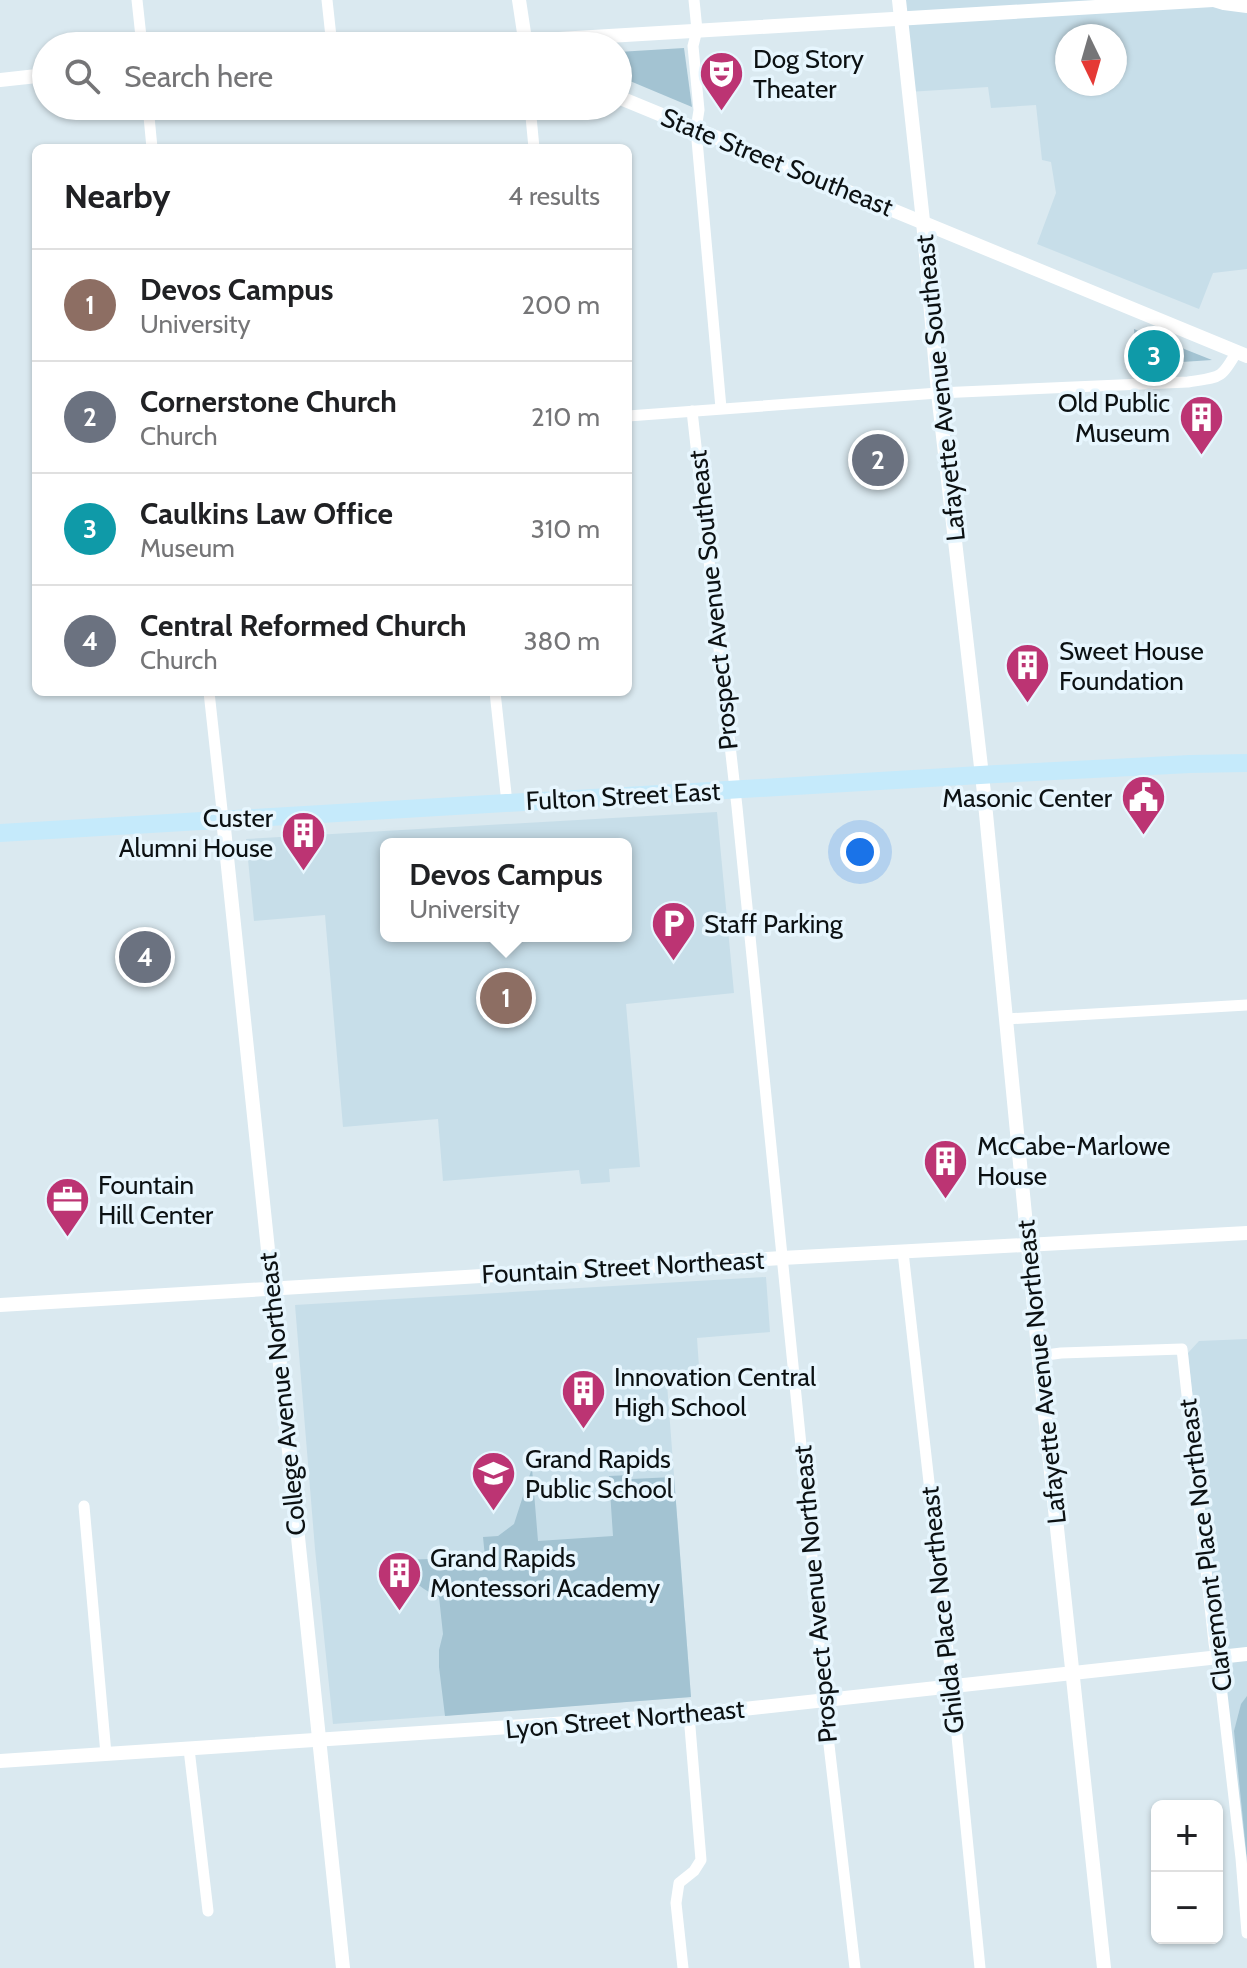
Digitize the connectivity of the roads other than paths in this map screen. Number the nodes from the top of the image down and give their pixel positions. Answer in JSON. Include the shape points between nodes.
{"nodes":[{"id":1,"x":137,"y":0,"type":"edge"},
{"id":2,"x":327,"y":0,"type":"edge"},
{"id":3,"x":519,"y":0,"type":"edge"},
{"id":4,"x":694,"y":0,"type":"edge"},
{"id":5,"x":899,"y":0,"type":"edge"},
{"id":6,"x":1214,"y":0,"type":"edge"},
{"id":7,"x":1247,"y":6,"type":"edge"},
{"id":8,"x":900,"y":18,"type":"junction"},
{"id":9,"x":697,"y":30,"type":"junction"},
{"id":10,"x":140,"y":32,"type":"edge"},
{"id":11,"x":330,"y":32,"type":"edge"},
{"id":12,"x":523,"y":32,"type":"edge"},
{"id":13,"x":632,"y":35,"type":"edge"},
{"id":14,"x":32,"y":77,"type":"edge"},
{"id":15,"x":0,"y":80,"type":"edge"},
{"id":16,"x":632,"y":103,"type":"edge"},
{"id":17,"x":149,"y":120,"type":"edge"},
{"id":18,"x":531,"y":120,"type":"edge"},
{"id":19,"x":696,"y":129,"type":"junction"},
{"id":20,"x":152,"y":144,"type":"edge"},
{"id":21,"x":534,"y":144,"type":"edge"},
{"id":22,"x":923,"y":221,"type":"junction"},
{"id":23,"x":1242,"y":354,"type":"edge"},
{"id":24,"x":938,"y":393,"type":"junction"},
{"id":25,"x":721,"y":408,"type":"junction"},
{"id":26,"x":692,"y":411,"type":"junction"},
{"id":27,"x":632,"y":416,"type":"edge"},
{"id":28,"x":209,"y":696,"type":"edge"},
{"id":29,"x":495,"y":696,"type":"edge"},
{"id":30,"x":1247,"y":763,"type":"edge"},
{"id":31,"x":982,"y":775,"type":"junction"},
{"id":32,"x":734,"y":790,"type":"junction"},
{"id":33,"x":507,"y":803,"type":"junction"},
{"id":34,"x":223,"y":819,"type":"junction"},
{"id":35,"x":0,"y":833,"type":"edge"},
{"id":36,"x":1247,"y":1005,"type":"edge"},
{"id":37,"x":1006,"y":1019,"type":"junction"},
{"id":38,"x":1247,"y":1233,"type":"edge"},
{"id":39,"x":1028,"y":1244,"type":"junction"},
{"id":40,"x":903,"y":1252,"type":"junction"},
{"id":41,"x":782,"y":1258,"type":"junction"},
{"id":42,"x":272,"y":1288,"type":"junction"},
{"id":43,"x":0,"y":1305,"type":"edge"},
{"id":44,"x":1039,"y":1356,"type":"junction"},
{"id":45,"x":84,"y":1506,"type":"dead end"},
{"id":46,"x":1247,"y":1654,"type":"edge"},
{"id":47,"x":1217,"y":1657,"type":"junction"},
{"id":48,"x":1072,"y":1674,"type":"junction"},
{"id":49,"x":952,"y":1686,"type":"junction"},
{"id":50,"x":824,"y":1702,"type":"junction"},
{"id":51,"x":689,"y":1715,"type":"junction"},
{"id":52,"x":320,"y":1741,"type":"junction"},
{"id":53,"x":189,"y":1749,"type":"junction"},
{"id":54,"x":106,"y":1754,"type":"junction"},
{"id":55,"x":0,"y":1761,"type":"edge"},
{"id":56,"x":208,"y":1911,"type":"dead end"},
{"id":57,"x":1247,"y":1933,"type":"edge"},
{"id":58,"x":343,"y":1968,"type":"edge"},
{"id":59,"x":683,"y":1968,"type":"edge"},
{"id":60,"x":855,"y":1968,"type":"edge"},
{"id":61,"x":980,"y":1968,"type":"edge"},
{"id":62,"x":1104,"y":1968,"type":"edge"}],
"edges":[{"from":1,"to":10,"type":"street"},
{"from":2,"to":11,"type":"street"},
{"from":3,"to":12,"type":"street"},
{"from":4,"to":9,"type":"street"},
{"from":5,"to":8,"type":"street","name":"Lafayette Avenue Southeast"},
{"from":6,"to":7,"type":"street"},
{"from":6,"to":8,"type":"street"},
{"from":8,"to":9,"type":"street"},
{"from":8,"to":22,"type":"street","name":"Lafayette Avenue Southeast"},
{"from":9,"to":13,"type":"street"},
{"from":9,"to":19,"type":"street"},
{"from":14,"to":15,"type":"street"},
{"from":16,"to":19,"type":"street","name":"State Street Southeast"},
{"from":17,"to":20,"type":"street"},
{"from":18,"to":21,"type":"street"},
{"from":19,"to":22,"type":"street","name":"State Street Southeast"},
{"from":19,"to":25,"type":"street"},
{"from":22,"to":23,"type":"street","name":"State Street Southeast"},
{"from":22,"to":24,"type":"street","name":"Lafayette Avenue Southeast"},
{"from":23,"to":24,"type":"street","via":[[1219,378],[1188,382]]},
{"from":24,"to":25,"type":"street"},
{"from":24,"to":31,"type":"street","name":"Lafayette Avenue Southeast"},
{"from":25,"to":26,"type":"street"},
{"from":26,"to":27,"type":"street"},
{"from":26,"to":32,"type":"street","name":"Prospect Avenue Southeast"},
{"from":28,"to":34,"type":"street"},
{"from":29,"to":33,"type":"street"},
{"from":30,"to":31,"type":"main road","name":"Fulton Street East"},
{"from":31,"to":32,"type":"main road","name":"Fulton Street East"},
{"from":31,"to":37,"type":"street","name":"Lafayette Avenue Northeast"},
{"from":32,"to":33,"type":"main road","name":"Fulton Street East"},
{"from":32,"to":41,"type":"street","name":"Prospect Avenue Northeast"},
{"from":33,"to":34,"type":"main road","name":"Fulton Street East"},
{"from":34,"to":35,"type":"main road","name":"Fulton Street East"},
{"from":34,"to":42,"type":"street","name":"College Avenue Northeast"},
{"from":36,"to":37,"type":"street"},
{"from":37,"to":39,"type":"street","name":"Lafayette Avenue Northeast"},
{"from":38,"to":39,"type":"street","name":"Fountain Street Northeast"},
{"from":39,"to":40,"type":"street","name":"Fountain Street Northeast"},
{"from":39,"to":44,"type":"street","name":"Lafayette Avenue Northeast"},
{"from":40,"to":41,"type":"street","name":"Fountain Street Northeast"},
{"from":40,"to":49,"type":"street","name":"Ghilda Place Northeast"},
{"from":41,"to":42,"type":"street","name":"Fountain Street Northeast"},
{"from":41,"to":50,"type":"street","name":"Prospect Avenue Northeast"},
{"from":42,"to":43,"type":"street","name":"Fountain Street Northeast"},
{"from":42,"to":52,"type":"street","name":"College Avenue Northeast"},
{"from":44,"to":47,"type":"street","name":"Claremont Place Northeast","via":[[1182,1349]]},
{"from":44,"to":48,"type":"street","name":"Lafayette Avenue Northeast"},
{"from":45,"to":54,"type":"street"},
{"from":46,"to":47,"type":"street","name":"Lyon Street Northeast"},
{"from":47,"to":48,"type":"street","name":"Lyon Street Northeast"},
{"from":47,"to":57,"type":"street","name":"Claremont Place Northeast"},
{"from":48,"to":49,"type":"street","name":"Lyon Street Northeast"},
{"from":48,"to":62,"type":"street","name":"Lafayette Avenue Northeast"},
{"from":49,"to":50,"type":"street","name":"Lyon Street Northeast"},
{"from":49,"to":61,"type":"street","name":"Ghilda Place Northeast"},
{"from":50,"to":51,"type":"street","name":"Lyon Street Northeast"},
{"from":50,"to":60,"type":"street","name":"Prospect Avenue Northeast"},
{"from":51,"to":52,"type":"street","name":"Lyon Street Northeast"},
{"from":51,"to":59,"type":"street","via":[[701,1860],[679,1883]]},
{"from":52,"to":53,"type":"street","name":"Lyon Street Northeast"},
{"from":52,"to":58,"type":"street","name":"College Avenue Northeast"},
{"from":53,"to":54,"type":"street","name":"Lyon Street Northeast"},
{"from":53,"to":56,"type":"street"},
{"from":54,"to":55,"type":"street","name":"Lyon Street Northeast"}]}
